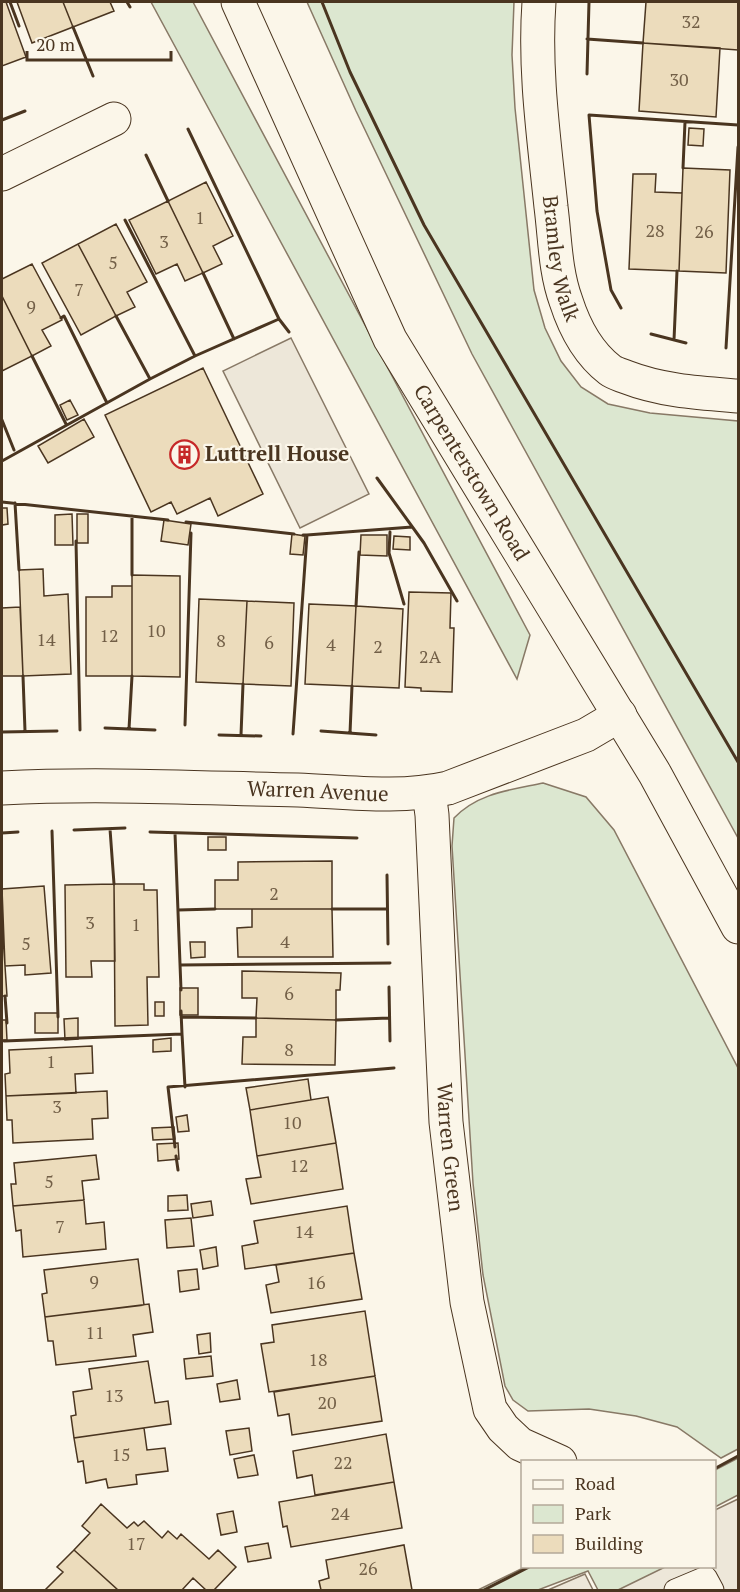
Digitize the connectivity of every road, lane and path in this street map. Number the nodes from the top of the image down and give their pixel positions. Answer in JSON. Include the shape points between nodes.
{"nodes":[{"id":1,"x":238,"y":2,"type":"edge"},
{"id":2,"x":539,"y":2,"type":"edge"},
{"id":3,"x":114,"y":119,"type":"dead end"},
{"id":4,"x":2,"y":174,"type":"edge"},
{"id":5,"x":738,"y":396,"type":"edge"},
{"id":6,"x":620,"y":715,"type":"junction"},
{"id":7,"x":2,"y":788,"type":"edge"},
{"id":8,"x":429,"y":792,"type":"junction"},
{"id":9,"x":738,"y":927,"type":"edge"},
{"id":10,"x":558,"y":1460,"type":"edge"},
{"id":11,"x":710,"y":1584,"type":"edge"},
{"id":12,"x":675,"y":1590,"type":"edge"}],
"edges":[{"from":1,"to":6,"type":"street","name":"Carpenterstown Road","via":[[390,339]]},
{"from":2,"to":5,"type":"street","name":"Bramley Walk","via":[[537,60],[558,273],[576,327],[610,371],[667,389]]},
{"from":3,"to":4,"type":"street"},
{"from":6,"to":8,"type":"street","name":"Warren Avenue","via":[[576,738]]},
{"from":6,"to":9,"type":"street","name":"Carpenterstown Road"},
{"from":7,"to":8,"type":"street","name":"Warren Avenue","via":[[139,786],[369,794]]},
{"from":8,"to":10,"type":"street","name":"Warren Green","via":[[446,1122],[467,1302],[490,1409],[520,1444]]},
{"from":11,"to":12,"type":"lane"}]}
